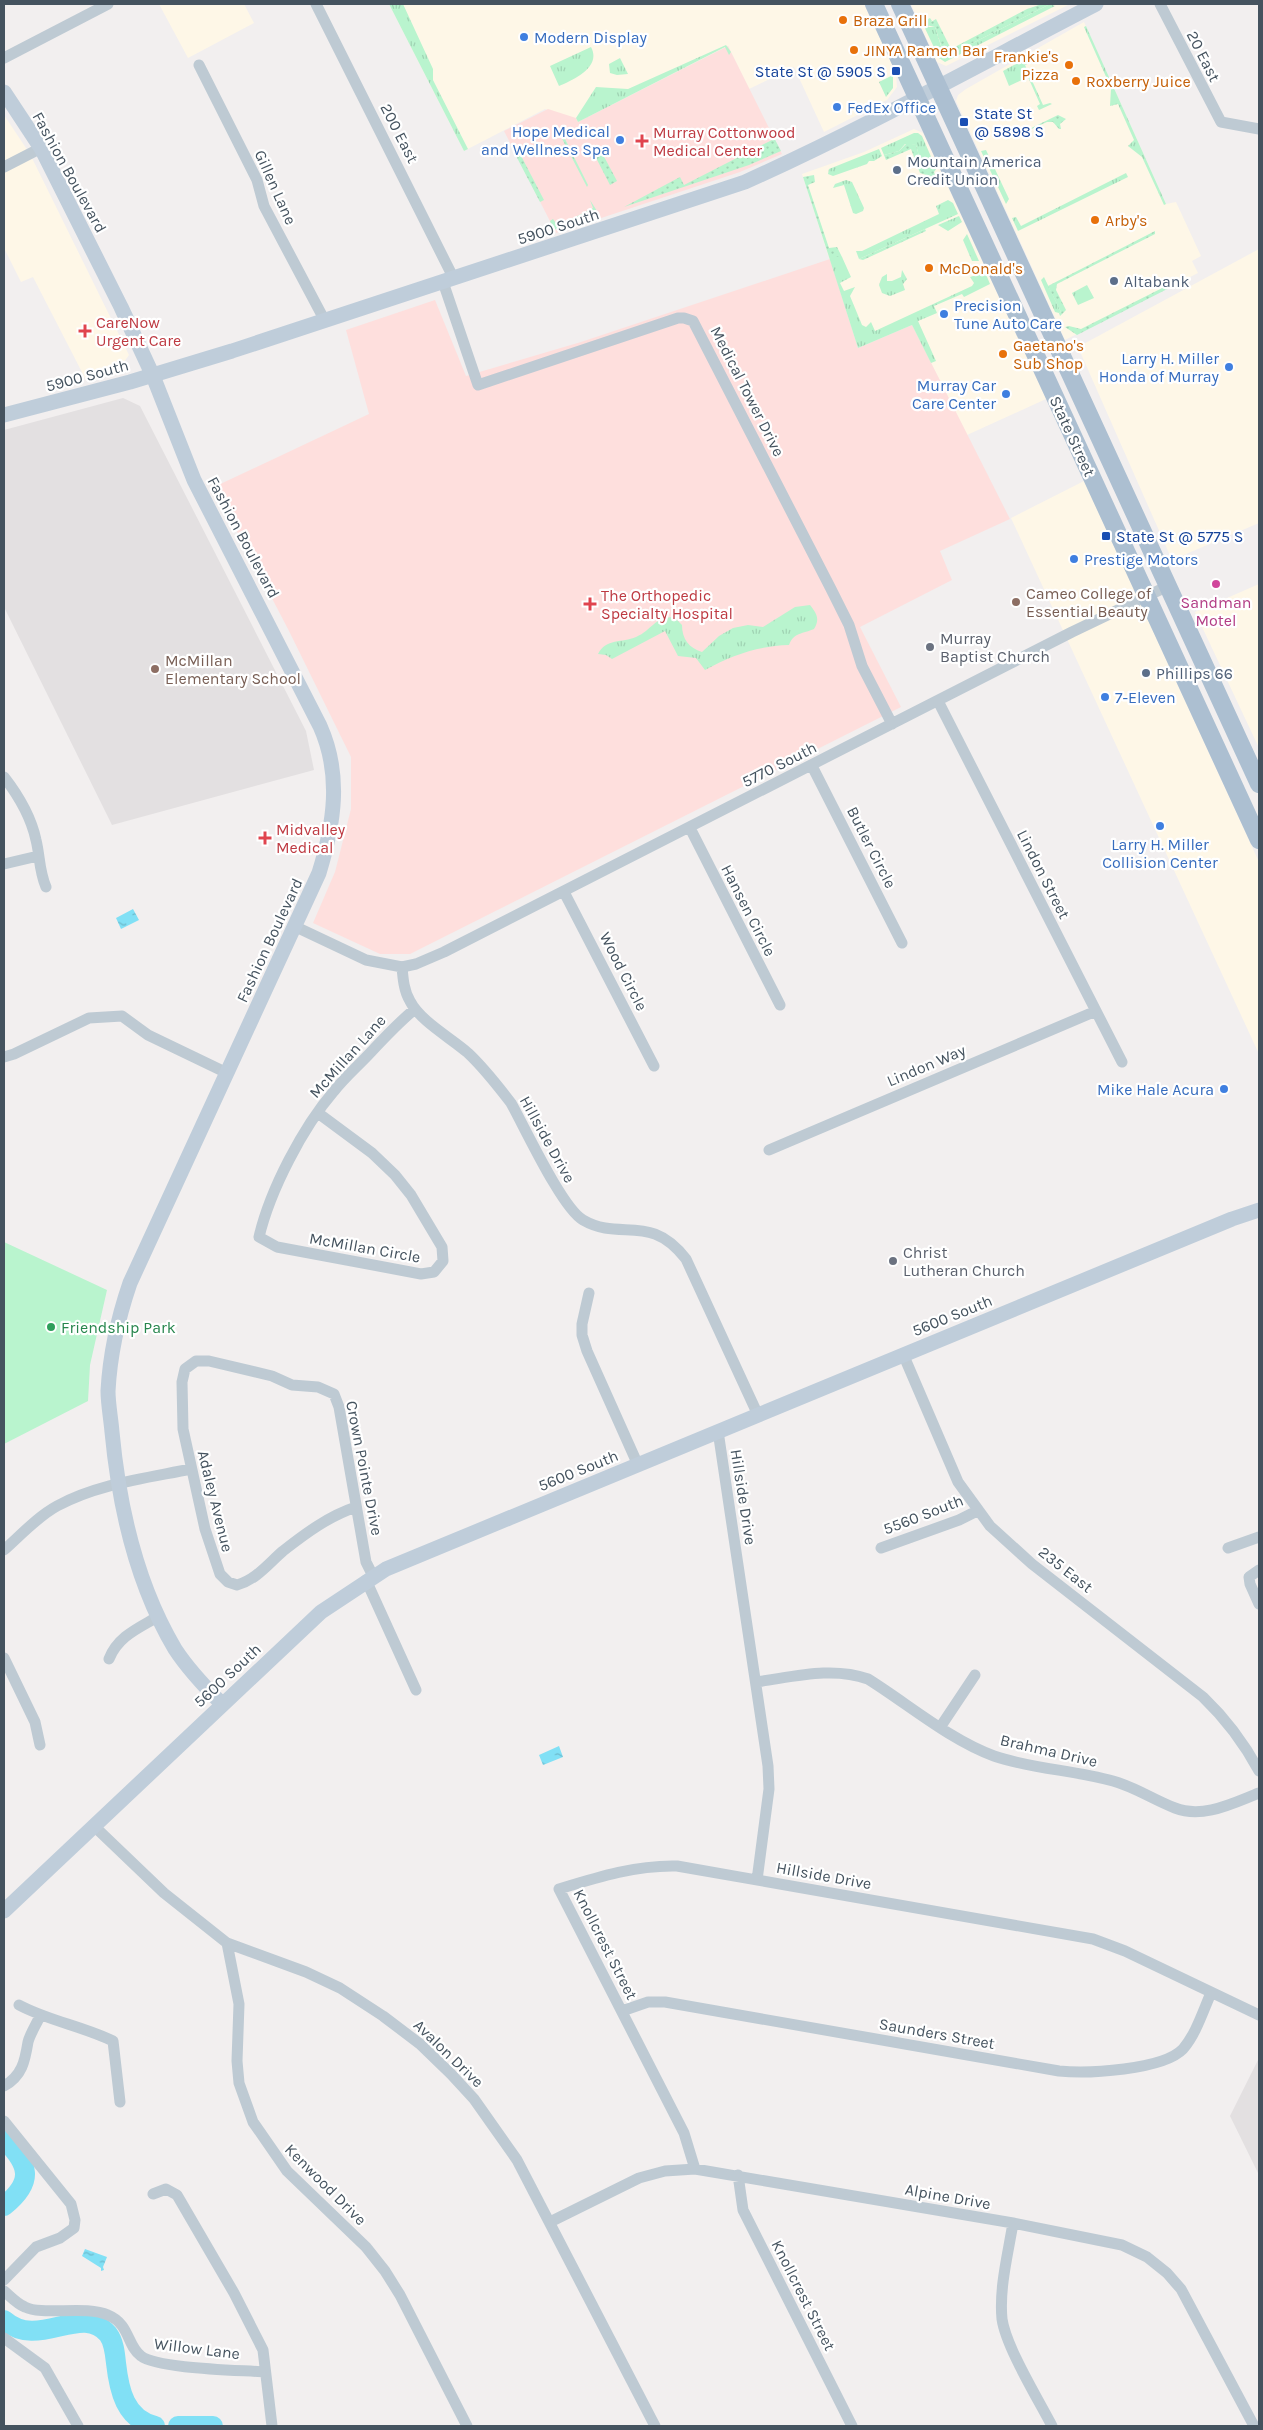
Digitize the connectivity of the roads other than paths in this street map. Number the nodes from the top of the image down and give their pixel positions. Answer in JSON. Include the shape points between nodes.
{"nodes":[{"id":1,"x":108,"y":4,"type":"edge"},
{"id":2,"x":316,"y":4,"type":"edge"},
{"id":3,"x":874,"y":4,"type":"edge"},
{"id":4,"x":900,"y":4,"type":"edge"},
{"id":5,"x":1096,"y":4,"type":"edge"},
{"id":6,"x":1160,"y":4,"type":"edge"},
{"id":7,"x":4,"y":58,"type":"edge"},
{"id":8,"x":200,"y":65,"type":"dead end"},
{"id":9,"x":938,"y":87,"type":"junction"},
{"id":10,"x":4,"y":92,"type":"edge"},
{"id":11,"x":917,"y":98,"type":"junction"},
{"id":12,"x":1259,"y":129,"type":"edge"},
{"id":13,"x":41,"y":148,"type":"junction"},
{"id":14,"x":4,"y":167,"type":"edge"},
{"id":15,"x":448,"y":280,"type":"junction"},
{"id":16,"x":325,"y":321,"type":"junction"},
{"id":17,"x":153,"y":376,"type":"junction"},
{"id":18,"x":4,"y":415,"type":"edge"},
{"id":19,"x":1168,"y":586,"type":"junction"},
{"id":20,"x":1147,"y":596,"type":"junction"},
{"id":21,"x":938,"y":701,"type":"junction"},
{"id":22,"x":892,"y":724,"type":"junction"},
{"id":23,"x":812,"y":766,"type":"junction"},
{"id":24,"x":4,"y":777,"type":"edge"},
{"id":25,"x":1259,"y":784,"type":"edge"},
{"id":26,"x":690,"y":828,"type":"junction"},
{"id":27,"x":1259,"y":840,"type":"edge"},
{"id":28,"x":38,"y":856,"type":"junction"},
{"id":29,"x":4,"y":864,"type":"edge"},
{"id":30,"x":46,"y":887,"type":"dead end"},
{"id":31,"x":564,"y":892,"type":"junction"},
{"id":32,"x":294,"y":926,"type":"junction"},
{"id":33,"x":902,"y":943,"type":"dead end"},
{"id":34,"x":402,"y":967,"type":"junction"},
{"id":35,"x":780,"y":1005,"type":"dead end"},
{"id":36,"x":415,"y":1009,"type":"junction"},
{"id":37,"x":1096,"y":1011,"type":"junction"},
{"id":38,"x":4,"y":1057,"type":"edge"},
{"id":39,"x":1122,"y":1062,"type":"dead end"},
{"id":40,"x":654,"y":1066,"type":"dead end"},
{"id":41,"x":228,"y":1073,"type":"junction"},
{"id":42,"x":318,"y":1113,"type":"junction"},
{"id":43,"x":769,"y":1150,"type":"dead end"},
{"id":44,"x":1259,"y":1210,"type":"edge"},
{"id":45,"x":259,"y":1237,"type":"joint"},
{"id":46,"x":589,"y":1293,"type":"dead end"},
{"id":47,"x":903,"y":1354,"type":"junction"},
{"id":48,"x":190,"y":1363,"type":"joint"},
{"id":49,"x":758,"y":1415,"type":"junction"},
{"id":50,"x":718,"y":1431,"type":"junction"},
{"id":51,"x":638,"y":1465,"type":"junction"},
{"id":52,"x":191,"y":1468,"type":"junction"},
{"id":53,"x":118,"y":1484,"type":"junction"},
{"id":54,"x":356,"y":1507,"type":"junction"},
{"id":55,"x":977,"y":1511,"type":"junction"},
{"id":56,"x":1259,"y":1537,"type":"edge"},
{"id":57,"x":881,"y":1548,"type":"dead end"},
{"id":58,"x":1228,"y":1548,"type":"dead end"},
{"id":59,"x":4,"y":1550,"type":"edge"},
{"id":60,"x":1259,"y":1570,"type":"edge"},
{"id":61,"x":370,"y":1578,"type":"junction"},
{"id":62,"x":1259,"y":1604,"type":"edge"},
{"id":63,"x":159,"y":1616,"type":"junction"},
{"id":64,"x":4,"y":1658,"type":"edge"},
{"id":65,"x":109,"y":1659,"type":"dead end"},
{"id":66,"x":975,"y":1675,"type":"dead end"},
{"id":67,"x":756,"y":1682,"type":"junction"},
{"id":68,"x":416,"y":1690,"type":"dead end"},
{"id":69,"x":222,"y":1704,"type":"junction"},
{"id":70,"x":941,"y":1726,"type":"junction"},
{"id":71,"x":40,"y":1745,"type":"dead end"},
{"id":72,"x":1259,"y":1771,"type":"edge"},
{"id":73,"x":1259,"y":1793,"type":"edge"},
{"id":74,"x":94,"y":1826,"type":"junction"},
{"id":75,"x":757,"y":1880,"type":"junction"},
{"id":76,"x":4,"y":1911,"type":"edge"},
{"id":77,"x":228,"y":1943,"type":"junction"},
{"id":78,"x":1211,"y":1993,"type":"junction"},
{"id":79,"x":19,"y":2005,"type":"dead end"},
{"id":80,"x":622,"y":2011,"type":"junction"},
{"id":81,"x":1259,"y":2015,"type":"edge"},
{"id":82,"x":40,"y":2016,"type":"junction"},
{"id":83,"x":4,"y":2086,"type":"edge"},
{"id":84,"x":120,"y":2102,"type":"dead end"},
{"id":85,"x":4,"y":2121,"type":"edge"},
{"id":86,"x":695,"y":2169,"type":"junction"},
{"id":87,"x":738,"y":2176,"type":"junction"},
{"id":88,"x":153,"y":2194,"type":"dead end"},
{"id":89,"x":550,"y":2222,"type":"junction"},
{"id":90,"x":1012,"y":2224,"type":"junction"},
{"id":91,"x":4,"y":2280,"type":"edge"},
{"id":92,"x":4,"y":2291,"type":"edge"},
{"id":93,"x":4,"y":2338,"type":"edge"},
{"id":94,"x":265,"y":2372,"type":"junction"},
{"id":95,"x":78,"y":2426,"type":"edge"},
{"id":96,"x":272,"y":2426,"type":"edge"},
{"id":97,"x":467,"y":2426,"type":"edge"},
{"id":98,"x":655,"y":2426,"type":"edge"},
{"id":99,"x":852,"y":2426,"type":"edge"},
{"id":100,"x":1052,"y":2426,"type":"edge"},
{"id":101,"x":1254,"y":2426,"type":"edge"}],
"edges":[{"from":1,"to":7,"type":"street"},
{"from":2,"to":15,"type":"street","name":"200 East"},
{"from":3,"to":11,"type":"main road","name":"State Street"},
{"from":4,"to":9,"type":"main road","name":"State Street"},
{"from":5,"to":9,"type":"street","name":"5900 South"},
{"from":6,"to":12,"type":"street","name":"20 East","via":[[1221,122]]},
{"from":8,"to":16,"type":"street","name":"Gillen Lane","via":[[256,180],[268,214]]},
{"from":9,"to":11,"type":"street","name":"5900 South"},
{"from":9,"to":19,"type":"main road","name":"State Street"},
{"from":10,"to":13,"type":"street","name":"Fashion Boulevard"},
{"from":11,"to":15,"type":"street","name":"5900 South","via":[[745,182]]},
{"from":11,"to":20,"type":"main road","name":"State Street"},
{"from":13,"to":14,"type":"street"},
{"from":13,"to":17,"type":"street","name":"Fashion Boulevard"},
{"from":15,"to":16,"type":"street","name":"5900 South"},
{"from":15,"to":22,"type":"street","name":"Medical Tower Drive","via":[[478,385],[678,318],[693,322],[831,589],[849,626],[862,666]]},
{"from":16,"to":17,"type":"street","name":"5900 South"},
{"from":17,"to":18,"type":"street","name":"5900 South"},
{"from":17,"to":32,"type":"street","name":"Fashion Boulevard","via":[[194,480],[307,698],[329,748],[334,784],[331,829],[319,873]]},
{"from":19,"to":20,"type":"street","name":"5770 South"},
{"from":19,"to":25,"type":"main road","name":"State Street"},
{"from":20,"to":21,"type":"street","name":"5770 South"},
{"from":20,"to":27,"type":"main road","name":"State Street"},
{"from":21,"to":22,"type":"street","name":"5770 South"},
{"from":21,"to":37,"type":"street","name":"Lindon Street"},
{"from":22,"to":23,"type":"street","name":"5770 South"},
{"from":23,"to":26,"type":"street","name":"5770 South"},
{"from":23,"to":33,"type":"street","name":"Butler Circle"},
{"from":24,"to":28,"type":"street","via":[[29,819]]},
{"from":26,"to":31,"type":"street","name":"5770 South"},
{"from":26,"to":35,"type":"street","name":"Hansen Circle"},
{"from":28,"to":29,"type":"street"},
{"from":28,"to":30,"type":"street","via":[[40,874]]},
{"from":31,"to":34,"type":"street","name":"5770 South","via":[[444,952]]},
{"from":31,"to":40,"type":"street","name":"Wood Circle"},
{"from":32,"to":34,"type":"street","via":[[366,960]]},
{"from":32,"to":41,"type":"street","name":"Fashion Boulevard"},
{"from":34,"to":36,"type":"street","name":"Hillside Drive","via":[[407,994]]},
{"from":36,"to":42,"type":"street","name":"McMillan Lane","via":[[333,1091]]},
{"from":36,"to":49,"type":"street","name":"Hillside Drive","via":[[468,1053],[499,1088],[572,1211],[592,1224],[648,1231],[675,1245],[686,1259]]},
{"from":37,"to":39,"type":"street","name":"Lindon Street"},
{"from":37,"to":43,"type":"street","name":"Lindon Way"},
{"from":38,"to":41,"type":"street","via":[[89,1018],[122,1016],[148,1035]]},
{"from":41,"to":53,"type":"street","name":"Fashion Boulevard","via":[[130,1283],[121,1310],[112,1351],[108,1393]]},
{"from":42,"to":45,"type":"street","name":"McMillan Lane","via":[[300,1138],[264,1217]]},
{"from":42,"to":45,"type":"street","name":"McMillan Circle","via":[[395,1174],[412,1195],[442,1248],[443,1261],[434,1272],[422,1274],[277,1247]]},
{"from":44,"to":47,"type":"street","name":"5600 South"},
{"from":46,"to":51,"type":"street","via":[[582,1335]]},
{"from":47,"to":49,"type":"street","name":"5600 South"},
{"from":47,"to":55,"type":"street","name":"235 East","via":[[948,1462]]},
{"from":48,"to":52,"type":"street","name":"Adaley Avenue","via":[[183,1373],[181,1405]]},
{"from":48,"to":54,"type":"street","name":"Crown Pointe Drive","via":[[209,1361],[272,1376],[292,1385],[318,1387],[334,1394]]},
{"from":49,"to":50,"type":"street","name":"5600 South"},
{"from":50,"to":51,"type":"street","name":"5600 South"},
{"from":50,"to":67,"type":"street","name":"Hillside Drive"},
{"from":51,"to":61,"type":"street","name":"5600 South","via":[[400,1562]]},
{"from":52,"to":53,"type":"street"},
{"from":52,"to":54,"type":"street","name":"Adaley Avenue","via":[[209,1547],[220,1574],[237,1585],[251,1579],[310,1531]]},
{"from":53,"to":59,"type":"street","via":[[56,1507]]},
{"from":53,"to":63,"type":"street","name":"Fashion Boulevard","via":[[140,1569]]},
{"from":54,"to":61,"type":"street","name":"Crown Pointe Drive"},
{"from":55,"to":57,"type":"street","name":"5560 South"},
{"from":55,"to":72,"type":"street","name":"235 East","via":[[1008,1544],[1203,1697],[1238,1735]]},
{"from":56,"to":58,"type":"street"},
{"from":60,"to":62,"type":"street","via":[[1249,1577]]},
{"from":61,"to":68,"type":"street","name":"Crown Pointe Drive"},
{"from":61,"to":69,"type":"street","name":"5600 South","via":[[321,1612]]},
{"from":63,"to":65,"type":"street","via":[[122,1638]]},
{"from":63,"to":69,"type":"street","name":"Fashion Boulevard","via":[[187,1665]]},
{"from":64,"to":71,"type":"street","via":[[35,1722]]},
{"from":66,"to":70,"type":"street"},
{"from":67,"to":70,"type":"street","name":"Brahma Drive","via":[[835,1671],[854,1674],[868,1679]]},
{"from":67,"to":75,"type":"street","name":"Hillside Drive","via":[[769,1789]]},
{"from":69,"to":74,"type":"street","name":"5600 South"},
{"from":70,"to":73,"type":"street","name":"Brahma Drive","via":[[970,1745],[995,1756],[1112,1780],[1176,1809],[1209,1811]]},
{"from":74,"to":76,"type":"street","name":"5600 South"},
{"from":74,"to":77,"type":"street","name":"Avalon Drive","via":[[164,1893]]},
{"from":75,"to":78,"type":"street","name":"Hillside Drive","via":[[1093,1939],[1124,1950]]},
{"from":75,"to":80,"type":"street","name":"Knollcrest Street","via":[[653,1865],[608,1874],[560,1889]]},
{"from":77,"to":89,"type":"street","name":"Avalon Drive","via":[[340,1988],[420,2044],[452,2074],[498,2130]]},
{"from":77,"to":97,"type":"street","name":"Kenwood Drive","via":[[239,2004],[239,2083],[253,2122],[287,2171],[366,2247],[385,2271]]},
{"from":78,"to":80,"type":"street","name":"Saunders Street","via":[[1190,2040],[1182,2050],[1148,2064],[1096,2072],[1059,2071],[665,2002],[648,2002]]},
{"from":78,"to":81,"type":"street","name":"Hillside Drive"},
{"from":79,"to":82,"type":"street"},
{"from":80,"to":86,"type":"street","name":"Knollcrest Street","via":[[684,2133]]},
{"from":82,"to":83,"type":"street","via":[[28,2042],[23,2067]]},
{"from":82,"to":84,"type":"street","via":[[90,2030],[113,2041]]},
{"from":85,"to":91,"type":"street","via":[[71,2204],[75,2220],[74,2228],[60,2238],[36,2247]]},
{"from":86,"to":87,"type":"street","name":"Alpine Drive"},
{"from":86,"to":89,"type":"street","name":"Alpine Drive","via":[[666,2171],[639,2178]]},
{"from":87,"to":90,"type":"street","name":"Alpine Drive"},
{"from":87,"to":99,"type":"street","name":"Knollcrest Street","via":[[743,2210]]},
{"from":88,"to":94,"type":"street","name":"Willow Lane","via":[[166,2189],[177,2195],[263,2350]]},
{"from":89,"to":98,"type":"street","name":"Avalon Drive"},
{"from":90,"to":100,"type":"street","via":[[1002,2320]]},
{"from":90,"to":101,"type":"street","name":"Alpine Drive","via":[[1122,2245],[1147,2257],[1167,2273],[1195,2312]]},
{"from":92,"to":94,"type":"street","name":"Willow Lane","via":[[26,2308],[108,2314],[123,2326],[140,2356],[150,2360],[210,2369]]},
{"from":93,"to":95,"type":"street","via":[[45,2368]]},
{"from":94,"to":96,"type":"street","name":"Willow Lane"}]}
